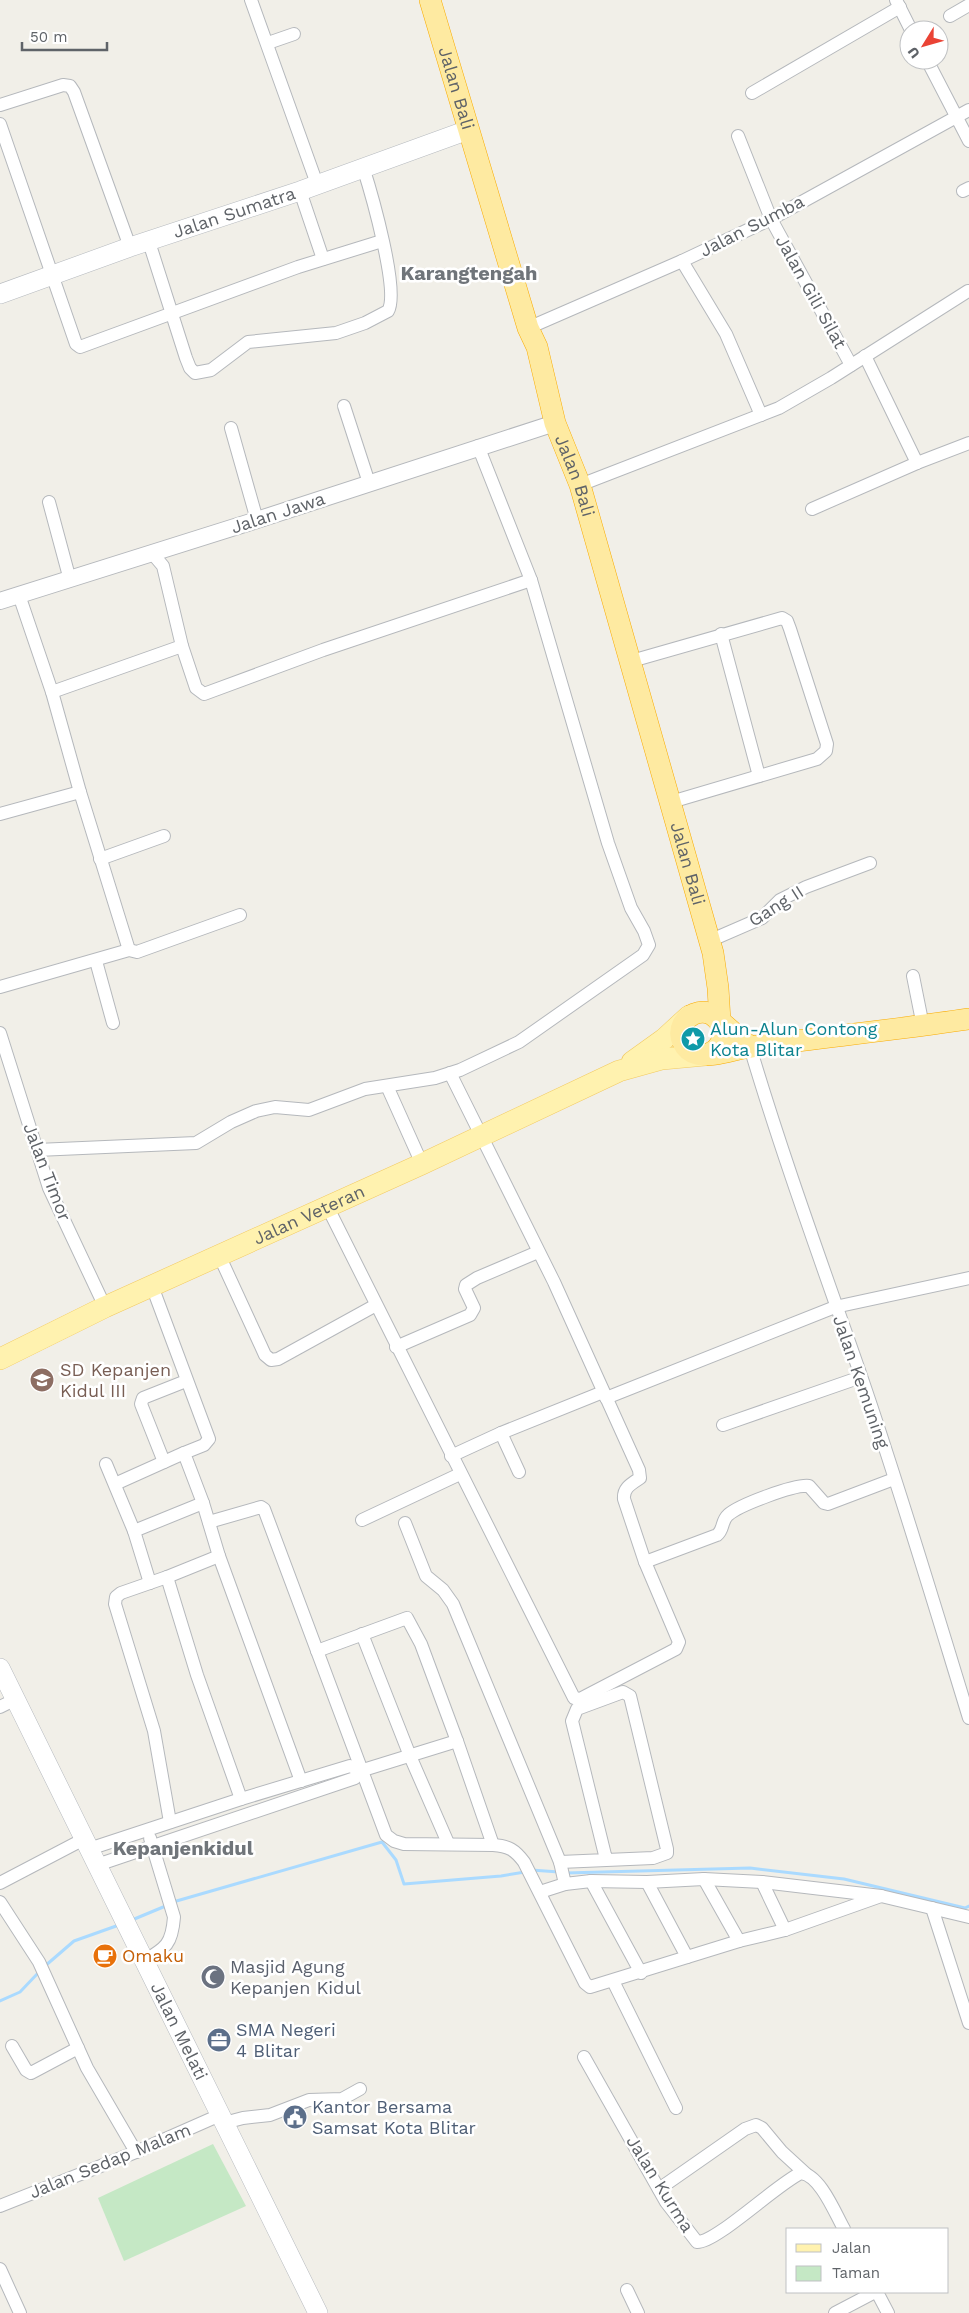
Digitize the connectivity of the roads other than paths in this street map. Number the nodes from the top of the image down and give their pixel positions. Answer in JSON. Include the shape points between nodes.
{"nodes":[{"id":1,"x":251,"y":0,"type":"edge"},
{"id":2,"x":430,"y":0,"type":"edge"},
{"id":3,"x":898,"y":4,"type":"edge"},
{"id":4,"x":969,"y":5,"type":"edge"},
{"id":5,"x":950,"y":16,"type":"dead end"},
{"id":6,"x":906,"y":20,"type":"edge"},
{"id":7,"x":294,"y":34,"type":"dead end"},
{"id":8,"x":268,"y":43,"type":"junction"},
{"id":9,"x":932,"y":70,"type":"edge"},
{"id":10,"x":752,"y":93,"type":"dead end"},
{"id":11,"x":0,"y":105,"type":"edge"},
{"id":12,"x":969,"y":110,"type":"edge"},
{"id":13,"x":956,"y":117,"type":"junction"},
{"id":14,"x":0,"y":124,"type":"edge"},
{"id":15,"x":468,"y":130,"type":"junction"},
{"id":16,"x":738,"y":136,"type":"dead end"},
{"id":17,"x":968,"y":138,"type":"edge"},
{"id":18,"x":363,"y":167,"type":"junction"},
{"id":19,"x":317,"y":184,"type":"junction"},
{"id":20,"x":300,"y":191,"type":"junction"},
{"id":21,"x":771,"y":219,"type":"junction"},
{"id":22,"x":382,"y":240,"type":"junction"},
{"id":23,"x":149,"y":242,"type":"junction"},
{"id":24,"x":130,"y":248,"type":"junction"},
{"id":25,"x":323,"y":259,"type":"junction"},
{"id":26,"x":682,"y":261,"type":"junction"},
{"id":27,"x":52,"y":275,"type":"junction"},
{"id":28,"x":968,"y":291,"type":"edge"},
{"id":29,"x":1,"y":294,"type":"edge"},
{"id":30,"x":171,"y":315,"type":"junction"},
{"id":31,"x":533,"y":338,"type":"junction"},
{"id":32,"x":865,"y":356,"type":"junction"},
{"id":33,"x":851,"y":365,"type":"junction"},
{"id":34,"x":344,"y":406,"type":"dead end"},
{"id":35,"x":762,"y":416,"type":"junction"},
{"id":36,"x":555,"y":423,"type":"junction"},
{"id":37,"x":230,"y":428,"type":"dead end"},
{"id":38,"x":969,"y":443,"type":"edge"},
{"id":39,"x":478,"y":446,"type":"junction"},
{"id":40,"x":917,"y":463,"type":"junction"},
{"id":41,"x":369,"y":483,"type":"junction"},
{"id":42,"x":580,"y":485,"type":"junction"},
{"id":43,"x":49,"y":502,"type":"dead end"},
{"id":44,"x":812,"y":509,"type":"dead end"},
{"id":45,"x":256,"y":520,"type":"junction"},
{"id":46,"x":152,"y":553,"type":"junction"},
{"id":47,"x":70,"y":580,"type":"junction"},
{"id":48,"x":531,"y":580,"type":"junction"},
{"id":49,"x":19,"y":595,"type":"junction"},
{"id":50,"x":0,"y":601,"type":"edge"},
{"id":51,"x":721,"y":634,"type":"junction"},
{"id":52,"x":182,"y":646,"type":"junction"},
{"id":53,"x":628,"y":662,"type":"junction"},
{"id":54,"x":52,"y":692,"type":"junction"},
{"id":55,"x":759,"y":776,"type":"junction"},
{"id":56,"x":80,"y":792,"type":"junction"},
{"id":57,"x":671,"y":802,"type":"junction"},
{"id":58,"x":0,"y":814,"type":"edge"},
{"id":59,"x":164,"y":836,"type":"dead end"},
{"id":60,"x":100,"y":859,"type":"junction"},
{"id":61,"x":870,"y":862,"type":"dead end"},
{"id":62,"x":240,"y":915,"type":"dead end"},
{"id":63,"x":711,"y":947,"type":"junction"},
{"id":64,"x":129,"y":950,"type":"junction"},
{"id":65,"x":96,"y":961,"type":"junction"},
{"id":66,"x":913,"y":976,"type":"dead end"},
{"id":67,"x":0,"y":986,"type":"edge"},
{"id":68,"x":689,"y":1016,"type":"junction"},
{"id":69,"x":969,"y":1019,"type":"edge"},
{"id":70,"x":720,"y":1022,"type":"junction"},
{"id":71,"x":113,"y":1023,"type":"dead end"},
{"id":72,"x":924,"y":1026,"type":"junction"},
{"id":73,"x":0,"y":1033,"type":"edge"},
{"id":74,"x":750,"y":1047,"type":"junction"},
{"id":75,"x":705,"y":1055,"type":"junction"},
{"id":76,"x":620,"y":1071,"type":"junction"},
{"id":77,"x":452,"y":1078,"type":"junction"},
{"id":78,"x":389,"y":1090,"type":"junction"},
{"id":79,"x":480,"y":1136,"type":"junction"},
{"id":80,"x":38,"y":1152,"type":"junction"},
{"id":81,"x":422,"y":1164,"type":"junction"},
{"id":82,"x":327,"y":1206,"type":"junction"},
{"id":83,"x":538,"y":1252,"type":"junction"},
{"id":84,"x":219,"y":1255,"type":"junction"},
{"id":85,"x":969,"y":1278,"type":"edge"},
{"id":86,"x":152,"y":1286,"type":"junction"},
{"id":87,"x":376,"y":1305,"type":"junction"},
{"id":88,"x":105,"y":1307,"type":"junction"},
{"id":89,"x":834,"y":1307,"type":"junction"},
{"id":90,"x":396,"y":1346,"type":"junction"},
{"id":91,"x":0,"y":1359,"type":"edge"},
{"id":92,"x":861,"y":1377,"type":"junction"},
{"id":93,"x":186,"y":1381,"type":"junction"},
{"id":94,"x":604,"y":1395,"type":"junction"},
{"id":95,"x":723,"y":1425,"type":"dead end"},
{"id":96,"x":501,"y":1432,"type":"junction"},
{"id":97,"x":184,"y":1453,"type":"junction"},
{"id":98,"x":451,"y":1456,"type":"junction"},
{"id":99,"x":164,"y":1462,"type":"junction"},
{"id":100,"x":106,"y":1464,"type":"dead end"},
{"id":101,"x":519,"y":1472,"type":"dead end"},
{"id":102,"x":460,"y":1474,"type":"junction"},
{"id":103,"x":894,"y":1479,"type":"junction"},
{"id":104,"x":115,"y":1484,"type":"junction"},
{"id":105,"x":203,"y":1503,"type":"junction"},
{"id":106,"x":362,"y":1520,"type":"dead end"},
{"id":107,"x":209,"y":1522,"type":"junction"},
{"id":108,"x":405,"y":1523,"type":"dead end"},
{"id":109,"x":134,"y":1531,"type":"junction"},
{"id":110,"x":219,"y":1556,"type":"junction"},
{"id":111,"x":645,"y":1562,"type":"junction"},
{"id":112,"x":167,"y":1577,"type":"junction"},
{"id":113,"x":150,"y":1583,"type":"junction"},
{"id":114,"x":362,"y":1634,"type":"junction"},
{"id":115,"x":317,"y":1651,"type":"junction"},
{"id":116,"x":0,"y":1668,"type":"edge"},
{"id":117,"x":8,"y":1703,"type":"edge"},
{"id":118,"x":969,"y":1718,"type":"edge"},
{"id":119,"x":457,"y":1741,"type":"junction"},
{"id":120,"x":410,"y":1756,"type":"junction"},
{"id":121,"x":360,"y":1771,"type":"junction"},
{"id":122,"x":301,"y":1781,"type":"junction"},
{"id":123,"x":280,"y":1787,"type":"junction"},
{"id":124,"x":242,"y":1799,"type":"junction"},
{"id":125,"x":285,"y":1801,"type":"junction"},
{"id":126,"x":170,"y":1822,"type":"junction"},
{"id":127,"x":148,"y":1830,"type":"junction"},
{"id":128,"x":448,"y":1843,"type":"junction"},
{"id":129,"x":493,"y":1845,"type":"junction"},
{"id":130,"x":153,"y":1846,"type":"junction"},
{"id":131,"x":90,"y":1851,"type":"junction"},
{"id":132,"x":606,"y":1859,"type":"junction"},
{"id":133,"x":562,"y":1873,"type":"junction"},
{"id":134,"x":704,"y":1879,"type":"junction"},
{"id":135,"x":592,"y":1881,"type":"junction"},
{"id":136,"x":647,"y":1882,"type":"junction"},
{"id":137,"x":762,"y":1882,"type":"junction"},
{"id":138,"x":0,"y":1883,"type":"edge"},
{"id":139,"x":540,"y":1892,"type":"junction"},
{"id":140,"x":881,"y":1896,"type":"junction"},
{"id":141,"x":0,"y":1902,"type":"edge"},
{"id":142,"x":932,"y":1908,"type":"junction"},
{"id":143,"x":969,"y":1917,"type":"edge"},
{"id":144,"x":785,"y":1930,"type":"junction"},
{"id":145,"x":740,"y":1941,"type":"junction"},
{"id":146,"x":688,"y":1957,"type":"junction"},
{"id":147,"x":144,"y":1961,"type":"junction"},
{"id":148,"x":641,"y":1973,"type":"junction"},
{"id":149,"x":613,"y":1981,"type":"junction"},
{"id":150,"x":965,"y":1994,"type":"edge"},
{"id":151,"x":969,"y":2023,"type":"edge"},
{"id":152,"x":12,"y":2046,"type":"dead end"},
{"id":153,"x":78,"y":2048,"type":"junction"},
{"id":154,"x":584,"y":2057,"type":"dead end"},
{"id":155,"x":360,"y":2090,"type":"dead end"},
{"id":156,"x":676,"y":2108,"type":"dead end"},
{"id":157,"x":222,"y":2119,"type":"junction"},
{"id":158,"x":136,"y":2152,"type":"junction"},
{"id":159,"x":806,"y":2174,"type":"junction"},
{"id":160,"x":659,"y":2189,"type":"junction"},
{"id":161,"x":0,"y":2206,"type":"edge"},
{"id":162,"x":843,"y":2228,"type":"edge"},
{"id":163,"x":0,"y":2270,"type":"edge"},
{"id":164,"x":628,"y":2290,"type":"dead end"},
{"id":165,"x":874,"y":2293,"type":"edge"},
{"id":166,"x":877,"y":2293,"type":"edge"},
{"id":167,"x":20,"y":2313,"type":"edge"},
{"id":168,"x":318,"y":2313,"type":"edge"},
{"id":169,"x":638,"y":2313,"type":"edge"},
{"id":170,"x":835,"y":2313,"type":"edge"},
{"id":171,"x":888,"y":2313,"type":"edge"}],
"edges":[{"from":1,"to":8,"type":"street"},
{"from":2,"to":15,"type":"highway","name":"Jalan Bali"},
{"from":3,"to":6,"type":"street"},
{"from":3,"to":10,"type":"street"},
{"from":4,"to":5,"type":"street"},
{"from":7,"to":8,"type":"street"},
{"from":8,"to":19,"type":"street"},
{"from":9,"to":13,"type":"street"},
{"from":11,"to":24,"type":"street","via":[[63,85],[70,86]]},
{"from":12,"to":13,"type":"street","name":"Jalan Sumba"},
{"from":13,"to":17,"type":"street"},
{"from":13,"to":21,"type":"street","name":"Jalan Sumba"},
{"from":14,"to":27,"type":"street"},
{"from":15,"to":18,"type":"main road","name":"Jalan Sumatra"},
{"from":15,"to":31,"type":"highway","name":"Jalan Bali"},
{"from":16,"to":21,"type":"street","name":"Jalan Gili Silat"},
{"from":18,"to":19,"type":"main road","name":"Jalan Sumatra"},
{"from":18,"to":22,"type":"street"},
{"from":19,"to":20,"type":"main road","name":"Jalan Sumatra"},
{"from":20,"to":23,"type":"main road","name":"Jalan Sumatra"},
{"from":20,"to":25,"type":"street"},
{"from":21,"to":26,"type":"street","name":"Jalan Sumba"},
{"from":21,"to":33,"type":"street","name":"Jalan Gili Silat"},
{"from":22,"to":25,"type":"street"},
{"from":22,"to":30,"type":"street","via":[[391,306],[388,311],[365,323],[336,333],[248,342],[211,370],[195,373],[190,368]]},
{"from":23,"to":24,"type":"main road","name":"Jalan Sumatra"},
{"from":23,"to":30,"type":"street"},
{"from":24,"to":27,"type":"main road","name":"Jalan Sumatra"},
{"from":25,"to":30,"type":"street"},
{"from":26,"to":31,"type":"street","name":"Jalan Sumba"},
{"from":26,"to":35,"type":"street","via":[[726,334]]},
{"from":27,"to":29,"type":"main road","name":"Jalan Sumatra"},
{"from":27,"to":30,"type":"street","via":[[78,346]]},
{"from":28,"to":32,"type":"street"},
{"from":31,"to":36,"type":"highway","name":"Jalan Bali"},
{"from":32,"to":33,"type":"street"},
{"from":32,"to":40,"type":"street"},
{"from":33,"to":35,"type":"street"},
{"from":34,"to":41,"type":"street"},
{"from":35,"to":42,"type":"street"},
{"from":36,"to":39,"type":"street","name":"Jalan Jawa"},
{"from":36,"to":42,"type":"highway","name":"Jalan Bali"},
{"from":37,"to":45,"type":"street"},
{"from":38,"to":40,"type":"street"},
{"from":39,"to":41,"type":"street","name":"Jalan Jawa"},
{"from":39,"to":48,"type":"street"},
{"from":40,"to":44,"type":"street"},
{"from":41,"to":45,"type":"street","name":"Jalan Jawa"},
{"from":42,"to":53,"type":"highway","name":"Jalan Bali"},
{"from":43,"to":47,"type":"street"},
{"from":45,"to":46,"type":"street","name":"Jalan Jawa"},
{"from":46,"to":47,"type":"street","name":"Jalan Jawa"},
{"from":46,"to":52,"type":"street","via":[[163,566]]},
{"from":47,"to":49,"type":"street","name":"Jalan Jawa"},
{"from":48,"to":52,"type":"street","via":[[204,694],[196,688]]},
{"from":48,"to":77,"type":"street","via":[[608,843],[648,945],[643,955],[531,1034]]},
{"from":49,"to":50,"type":"street","name":"Jalan Jawa"},
{"from":49,"to":54,"type":"street"},
{"from":51,"to":53,"type":"street"},
{"from":51,"to":55,"type":"street"},
{"from":51,"to":55,"type":"street","via":[[774,619],[787,621],[827,744],[826,751],[817,759]]},
{"from":52,"to":54,"type":"street"},
{"from":53,"to":57,"type":"highway","name":"Jalan Bali"},
{"from":54,"to":56,"type":"street"},
{"from":55,"to":57,"type":"street"},
{"from":56,"to":58,"type":"street"},
{"from":56,"to":60,"type":"street"},
{"from":57,"to":63,"type":"highway","name":"Jalan Bali"},
{"from":59,"to":60,"type":"street"},
{"from":60,"to":64,"type":"street"},
{"from":61,"to":63,"type":"street","name":"Gang II","via":[[780,900],[762,918]]},
{"from":62,"to":64,"type":"street","via":[[137,952]]},
{"from":63,"to":68,"type":"highway","via":[[705,993]]},
{"from":63,"to":70,"type":"highway","name":"Jalan Bali"},
{"from":64,"to":65,"type":"street"},
{"from":65,"to":67,"type":"street"},
{"from":65,"to":71,"type":"street"},
{"from":66,"to":72,"type":"street"},
{"from":68,"to":70,"type":"highway","via":[[709,1013]]},
{"from":68,"to":75,"type":"highway","via":[[682,1028],[682,1042],[691,1052]]},
{"from":68,"to":76,"type":"main road","name":"Jalan Veteran"},
{"from":69,"to":72,"type":"highway"},
{"from":70,"to":74,"type":"highway"},
{"from":70,"to":75,"type":"highway","via":[[723,1039],[716,1050]]},
{"from":72,"to":74,"type":"highway"},
{"from":73,"to":80,"type":"street","name":"Jalan Timor"},
{"from":74,"to":75,"type":"highway"},
{"from":74,"to":89,"type":"street","name":"Jalan Kemuning"},
{"from":75,"to":76,"type":"main road","name":"Jalan Veteran","via":[[662,1059]]},
{"from":76,"to":79,"type":"main road","name":"Jalan Veteran"},
{"from":77,"to":78,"type":"street"},
{"from":77,"to":79,"type":"street"},
{"from":78,"to":80,"type":"street","via":[[365,1089],[309,1110],[275,1107],[256,1111],[196,1143]]},
{"from":78,"to":81,"type":"street"},
{"from":79,"to":81,"type":"main road","name":"Jalan Veteran"},
{"from":79,"to":83,"type":"street"},
{"from":80,"to":88,"type":"street","name":"Jalan Timor","via":[[43,1172]]},
{"from":81,"to":82,"type":"main road","name":"Jalan Veteran"},
{"from":82,"to":84,"type":"main road","name":"Jalan Veteran"},
{"from":82,"to":87,"type":"street"},
{"from":83,"to":90,"type":"street","via":[[466,1285],[474,1308],[470,1315]]},
{"from":83,"to":94,"type":"street"},
{"from":84,"to":86,"type":"main road","name":"Jalan Veteran"},
{"from":84,"to":87,"type":"street","via":[[265,1355],[271,1360]]},
{"from":85,"to":89,"type":"street"},
{"from":86,"to":88,"type":"main road","name":"Jalan Veteran"},
{"from":86,"to":93,"type":"street"},
{"from":87,"to":90,"type":"street"},
{"from":88,"to":91,"type":"main road","name":"Jalan Veteran"},
{"from":89,"to":92,"type":"street","name":"Jalan Kemuning"},
{"from":89,"to":94,"type":"street"},
{"from":90,"to":98,"type":"street"},
{"from":92,"to":95,"type":"street"},
{"from":92,"to":103,"type":"street","name":"Jalan Kemuning"},
{"from":93,"to":97,"type":"street","via":[[209,1439],[204,1445]]},
{"from":93,"to":99,"type":"street","via":[[144,1398],[141,1404]]},
{"from":94,"to":96,"type":"street"},
{"from":94,"to":111,"type":"street","via":[[639,1470],[640,1478],[623,1494]]},
{"from":96,"to":98,"type":"street"},
{"from":96,"to":101,"type":"street"},
{"from":97,"to":99,"type":"street"},
{"from":97,"to":105,"type":"street"},
{"from":98,"to":102,"type":"street"},
{"from":99,"to":104,"type":"street"},
{"from":100,"to":104,"type":"street"},
{"from":102,"to":106,"type":"street"},
{"from":102,"to":111,"type":"street","via":[[576,1699],[678,1647],[679,1642]]},
{"from":103,"to":111,"type":"street","via":[[828,1504],[809,1486],[777,1493],[734,1510],[724,1519],[717,1536]]},
{"from":103,"to":118,"type":"street","name":"Jalan Kemuning"},
{"from":104,"to":109,"type":"street"},
{"from":105,"to":107,"type":"street"},
{"from":105,"to":109,"type":"street"},
{"from":107,"to":110,"type":"street"},
{"from":107,"to":115,"type":"street","via":[[261,1507],[264,1509]]},
{"from":108,"to":133,"type":"street","via":[[426,1576],[443,1590],[453,1604]]},
{"from":109,"to":113,"type":"street"},
{"from":110,"to":112,"type":"street"},
{"from":110,"to":122,"type":"street"},
{"from":112,"to":113,"type":"street"},
{"from":112,"to":124,"type":"street","via":[[197,1675]]},
{"from":113,"to":126,"type":"street","via":[[121,1592],[115,1604],[154,1731]]},
{"from":114,"to":115,"type":"street"},
{"from":114,"to":119,"type":"street","via":[[406,1618],[409,1620]]},
{"from":114,"to":120,"type":"street"},
{"from":115,"to":121,"type":"street"},
{"from":116,"to":117,"type":"main road","name":"Jalan Melati"},
{"from":117,"to":131,"type":"main road","name":"Jalan Melati"},
{"from":119,"to":120,"type":"street"},
{"from":119,"to":129,"type":"street"},
{"from":120,"to":121,"type":"street"},
{"from":120,"to":128,"type":"street"},
{"from":121,"to":122,"type":"street","via":[[350,1766]]},
{"from":121,"to":125,"type":"street","via":[[355,1778]]},
{"from":121,"to":128,"type":"street","via":[[386,1835],[404,1844]]},
{"from":122,"to":123,"type":"street"},
{"from":123,"to":124,"type":"street"},
{"from":123,"to":125,"type":"street"},
{"from":124,"to":126,"type":"street"},
{"from":125,"to":130,"type":"street"},
{"from":126,"to":127,"type":"street"},
{"from":127,"to":130,"type":"street"},
{"from":127,"to":131,"type":"street"},
{"from":128,"to":129,"type":"street"},
{"from":129,"to":139,"type":"street","via":[[516,1851]]},
{"from":130,"to":131,"type":"street"},
{"from":130,"to":147,"type":"street","via":[[174,1917],[173,1931],[168,1945]]},
{"from":131,"to":138,"type":"street"},
{"from":131,"to":147,"type":"main road","name":"Jalan Melati"},
{"from":132,"to":132,"type":"street","via":[[653,1858],[664,1854],[667,1849],[630,1696],[623,1692],[578,1709],[572,1721]]},
{"from":132,"to":133,"type":"street"},
{"from":133,"to":135,"type":"street"},
{"from":133,"to":139,"type":"street"},
{"from":134,"to":136,"type":"street"},
{"from":134,"to":137,"type":"street"},
{"from":134,"to":145,"type":"street"},
{"from":135,"to":136,"type":"street"},
{"from":135,"to":148,"type":"street"},
{"from":136,"to":146,"type":"street"},
{"from":137,"to":140,"type":"street"},
{"from":137,"to":144,"type":"street"},
{"from":139,"to":149,"type":"street","via":[[585,1983],[590,1987]]},
{"from":140,"to":142,"type":"street"},
{"from":140,"to":144,"type":"street"},
{"from":141,"to":153,"type":"street","via":[[39,1962]]},
{"from":142,"to":143,"type":"street"},
{"from":142,"to":150,"type":"street"},
{"from":144,"to":145,"type":"street"},
{"from":145,"to":146,"type":"street"},
{"from":146,"to":148,"type":"street"},
{"from":147,"to":157,"type":"main road","name":"Jalan Melati"},
{"from":148,"to":149,"type":"street"},
{"from":149,"to":156,"type":"street"},
{"from":150,"to":151,"type":"street"},
{"from":152,"to":153,"type":"street","via":[[31,2073]]},
{"from":153,"to":158,"type":"street"},
{"from":154,"to":160,"type":"street","name":"Jalan Kurma"},
{"from":155,"to":157,"type":"street","name":"Jalan Sedap Malam","via":[[342,2098],[309,2100],[270,2115]]},
{"from":157,"to":158,"type":"street","name":"Jalan Sedap Malam"},
{"from":157,"to":168,"type":"main road","name":"Jalan Melati"},
{"from":158,"to":161,"type":"street","name":"Jalan Sedap Malam"},
{"from":159,"to":160,"type":"street","via":[[756,2125],[745,2129]]},
{"from":159,"to":160,"type":"street","name":"Jalan Kurma","via":[[794,2176],[702,2243],[697,2242],[685,2228]]},
{"from":159,"to":162,"type":"street","via":[[822,2190]]},
{"from":163,"to":167,"type":"street"},
{"from":164,"to":169,"type":"street"},
{"from":165,"to":170,"type":"street"},
{"from":166,"to":171,"type":"street"}]}
